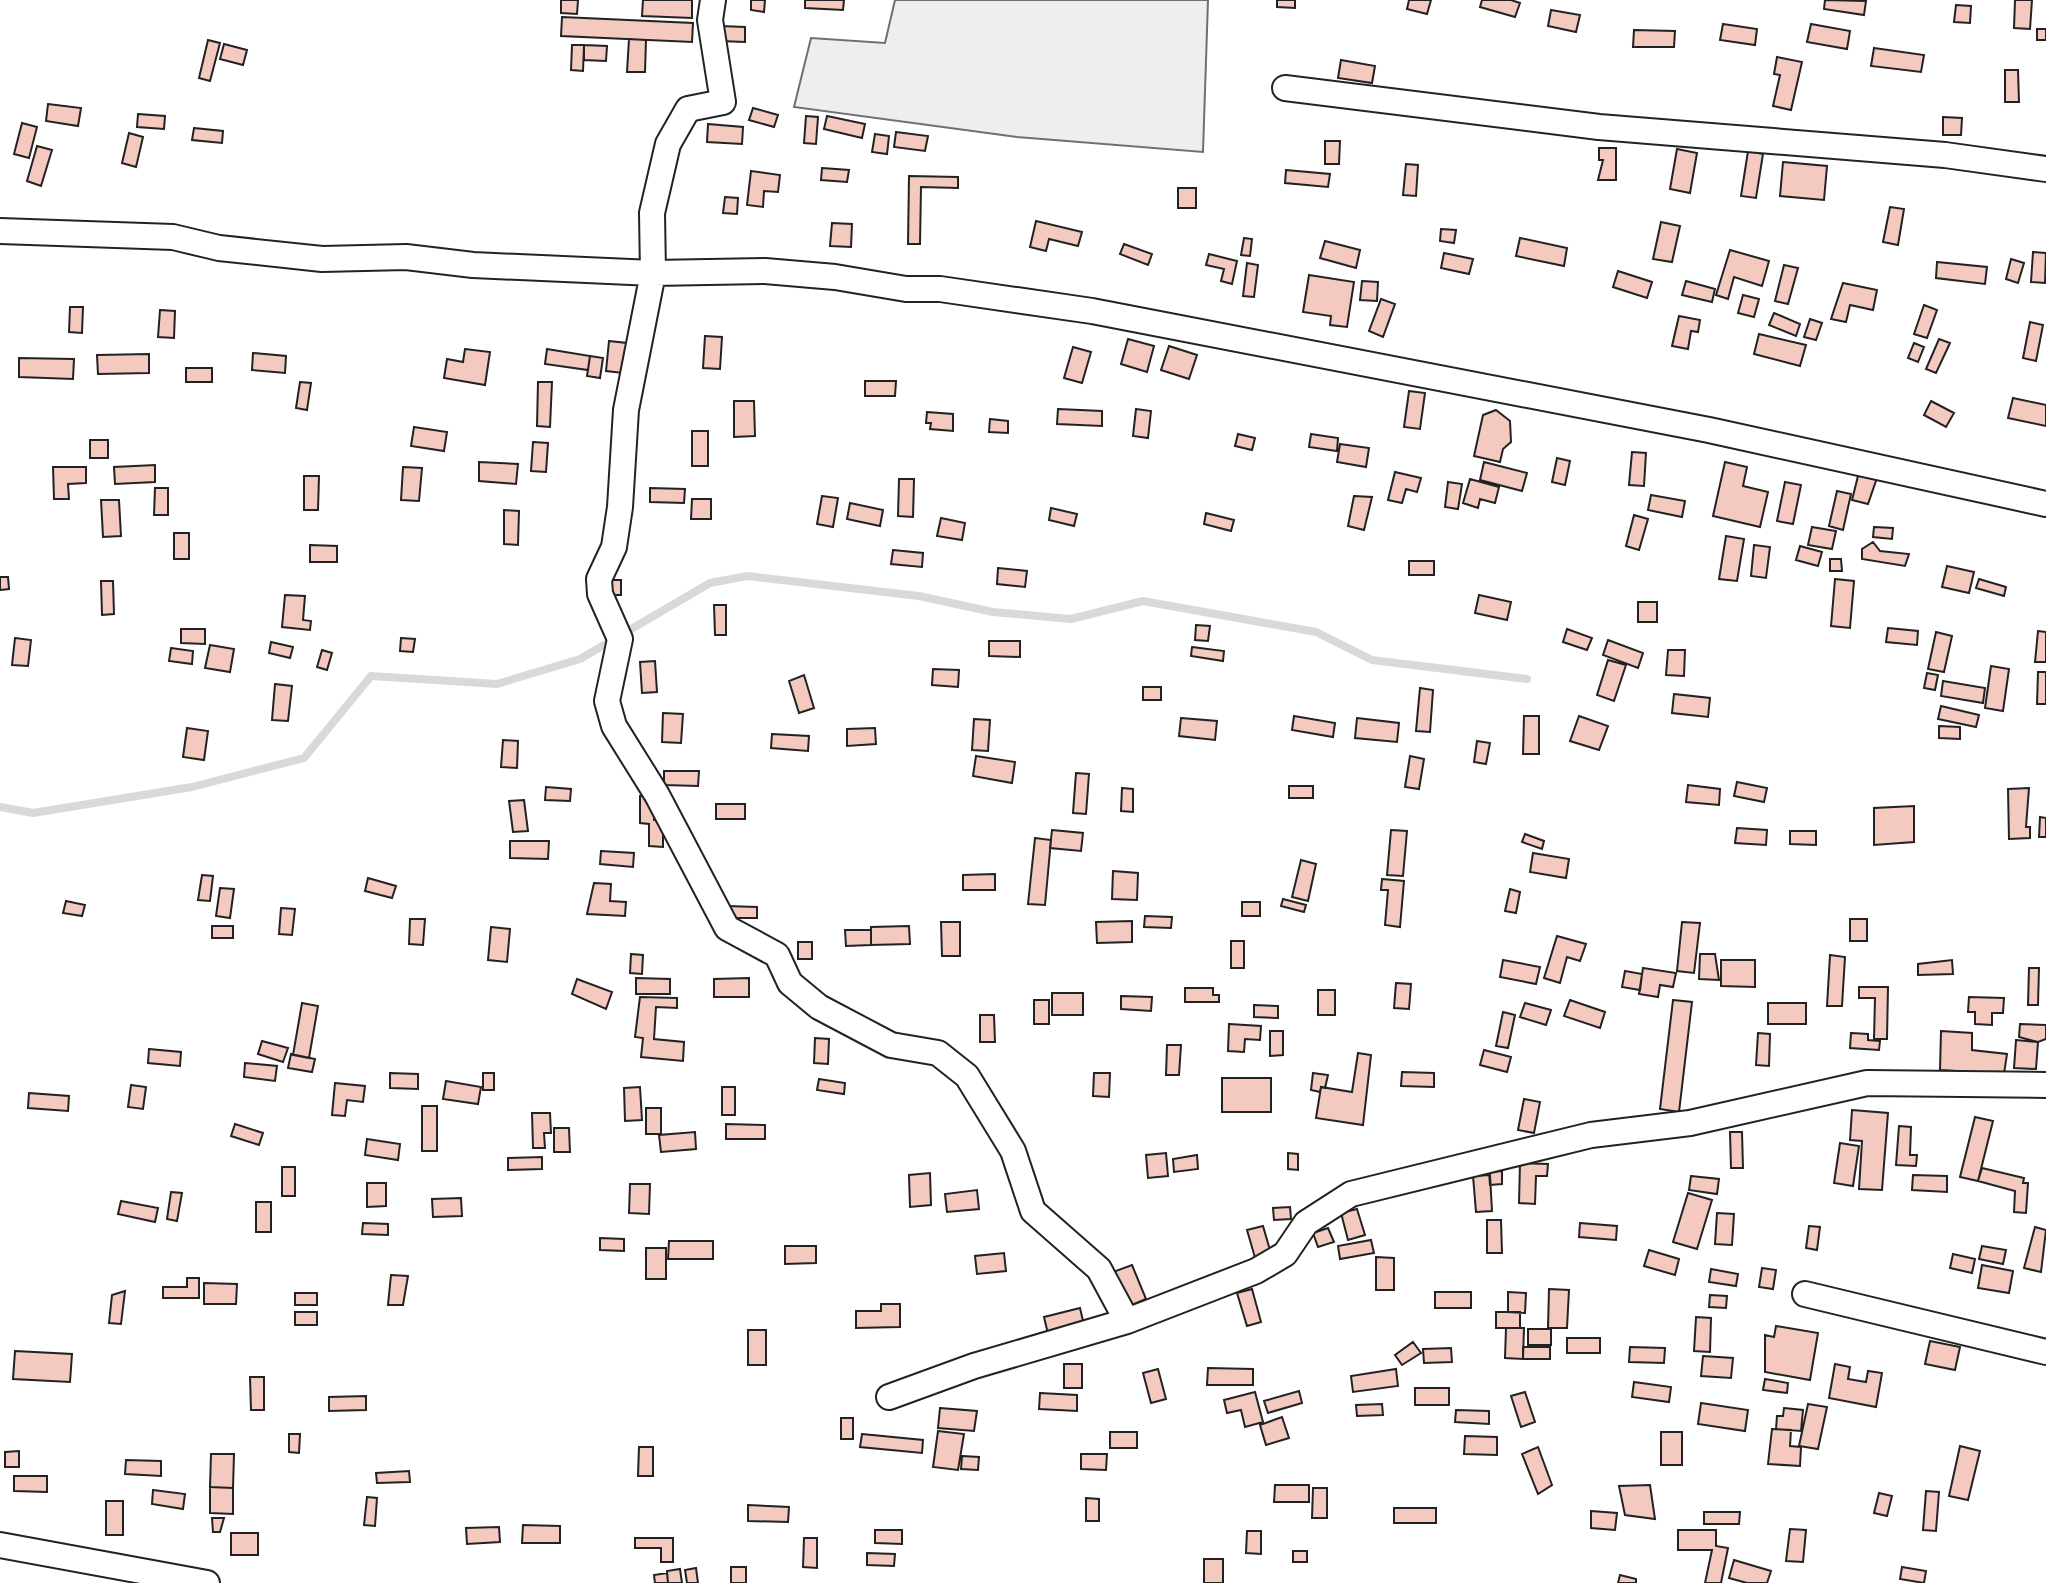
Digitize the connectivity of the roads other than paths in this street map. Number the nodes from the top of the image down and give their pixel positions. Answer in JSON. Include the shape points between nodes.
{"nodes":[{"id":1,"x":713,"y":0,"type":"edge"},
{"id":2,"x":1285,"y":88,"type":"dead end"},
{"id":3,"x":2046,"y":169,"type":"edge"},
{"id":4,"x":0,"y":231,"type":"edge"},
{"id":5,"x":653,"y":273,"type":"junction"},
{"id":6,"x":2046,"y":504,"type":"edge"},
{"id":7,"x":2046,"y":1085,"type":"edge"},
{"id":8,"x":1805,"y":1294,"type":"dead end"},
{"id":9,"x":1127,"y":1321,"type":"junction"},
{"id":10,"x":2046,"y":1352,"type":"edge"},
{"id":11,"x":889,"y":1397,"type":"dead end"},
{"id":12,"x":0,"y":1545,"type":"edge"},
{"id":13,"x":207,"y":1583,"type":"edge"}],
"edges":[{"from":1,"to":5,"type":"street","via":[[710,20],[723,102],[688,109],[668,144],[652,213]]},
{"from":2,"to":3,"type":"street","via":[[1523,119],[1945,155]]},
{"from":4,"to":5,"type":"street","via":[[173,237],[219,248],[322,259],[406,257]]},
{"from":5,"to":6,"type":"street","via":[[765,271],[835,277],[1092,311],[1709,430]]},
{"from":5,"to":9,"type":"street","via":[[626,410],[614,547],[599,579],[600,594],[620,639],[607,701],[614,726],[727,928],[777,955],[790,983],[819,1007],[891,1045],[938,1053],[967,1076],[1013,1151],[1033,1211],[1099,1269]]},
{"from":7,"to":9,"type":"street","via":[[1867,1083],[1690,1123],[1591,1135],[1351,1194],[1306,1223],[1285,1254],[1256,1271]]},
{"from":8,"to":10,"type":"street"},
{"from":9,"to":11,"type":"street"},
{"from":12,"to":13,"type":"street"}]}
